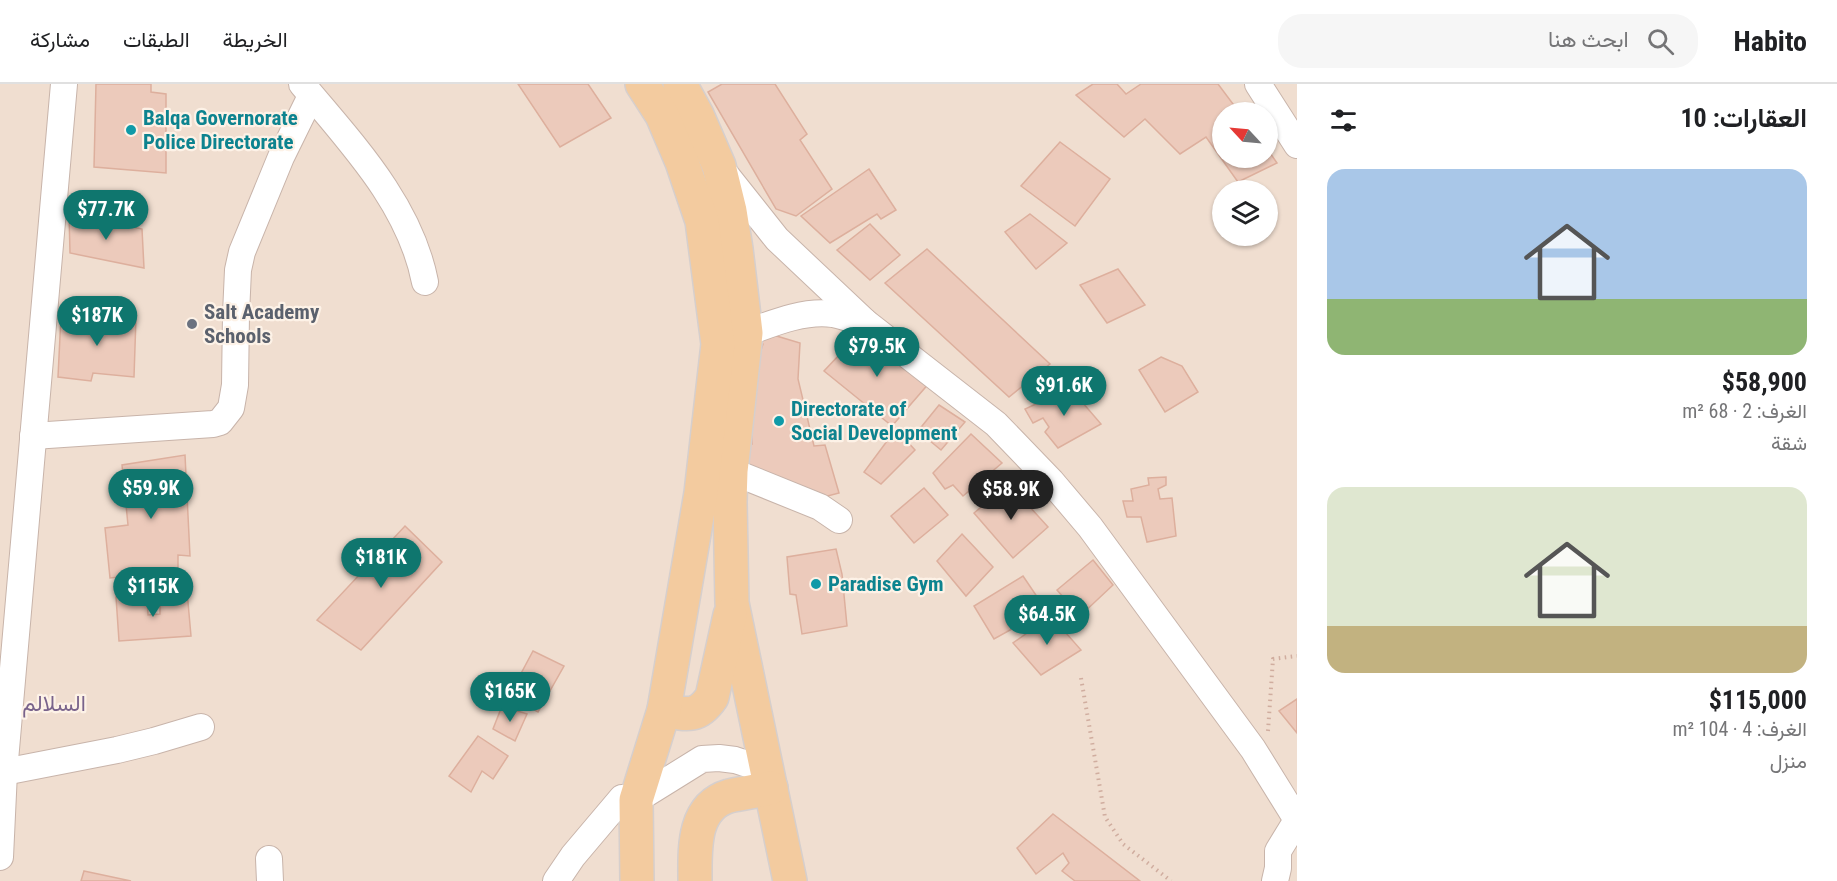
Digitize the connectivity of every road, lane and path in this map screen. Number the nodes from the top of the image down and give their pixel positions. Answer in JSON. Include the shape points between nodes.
{"nodes":[{"id":1,"x":64,"y":84,"type":"edge"},
{"id":2,"x":642,"y":84,"type":"edge"},
{"id":3,"x":680,"y":84,"type":"edge"},
{"id":4,"x":1258,"y":84,"type":"edge"},
{"id":5,"x":306,"y":90,"type":"edge"},
{"id":6,"x":1297,"y":145,"type":"edge"},
{"id":7,"x":719,"y":166,"type":"junction"},
{"id":8,"x":425,"y":282,"type":"dead end"},
{"id":9,"x":865,"y":322,"type":"junction"},
{"id":10,"x":746,"y":333,"type":"junction"},
{"id":11,"x":33,"y":436,"type":"junction"},
{"id":12,"x":730,"y":471,"type":"junction"},
{"id":13,"x":839,"y":520,"type":"dead end"},
{"id":14,"x":732,"y":603,"type":"junction"},
{"id":15,"x":1297,"y":656,"type":"edge"},
{"id":16,"x":1081,"y":678,"type":"dead end"},
{"id":17,"x":664,"y":710,"type":"junction"},
{"id":18,"x":201,"y":727,"type":"dead end"},
{"id":19,"x":3,"y":756,"type":"edge"},
{"id":20,"x":1266,"y":768,"type":"junction"},
{"id":21,"x":769,"y":779,"type":"junction"},
{"id":22,"x":636,"y":800,"type":"junction"},
{"id":23,"x":1297,"y":820,"type":"edge"},
{"id":24,"x":0,"y":857,"type":"edge"},
{"id":25,"x":556,"y":881,"type":"edge"},
{"id":26,"x":637,"y":881,"type":"edge"},
{"id":27,"x":695,"y":881,"type":"edge"},
{"id":28,"x":791,"y":881,"type":"edge"},
{"id":29,"x":1171,"y":881,"type":"edge"},
{"id":30,"x":1275,"y":881,"type":"edge"}],
"edges":[{"from":1,"to":11,"type":"street"},
{"from":2,"to":17,"type":"main road","via":[[662,115],[702,221],[718,344],[701,493]]},
{"from":3,"to":7,"type":"main road"},
{"from":4,"to":6,"type":"street"},
{"from":5,"to":8,"type":"street","via":[[358,150],[395,206],[413,241]]},
{"from":5,"to":11,"type":"street","via":[[242,252],[238,270],[235,385],[231,408],[223,419],[213,424]]},
{"from":7,"to":9,"type":"street","via":[[777,238]]},
{"from":7,"to":10,"type":"main road","via":[[730,211]]},
{"from":9,"to":10,"type":"street","via":[[816,314],[778,321]]},
{"from":9,"to":20,"type":"street","via":[[996,424],[1052,481]]},
{"from":10,"to":12,"type":"main road"},
{"from":11,"to":19,"type":"street"},
{"from":12,"to":13,"type":"street","via":[[820,507]]},
{"from":12,"to":14,"type":"main road"},
{"from":14,"to":17,"type":"main road","via":[[707,705],[698,712],[681,714]]},
{"from":14,"to":21,"type":"main road"},
{"from":15,"to":20,"type":"path","via":[[1273,659]]},
{"from":16,"to":29,"type":"path","via":[[1105,817],[1123,844]]},
{"from":17,"to":22,"type":"main road"},
{"from":18,"to":19,"type":"street","via":[[117,750]]},
{"from":19,"to":24,"type":"street"},
{"from":20,"to":23,"type":"street"},
{"from":21,"to":22,"type":"street","via":[[735,760],[702,759]]},
{"from":21,"to":27,"type":"main road","via":[[713,804],[704,815],[696,841]]},
{"from":21,"to":28,"type":"main road"},
{"from":22,"to":25,"type":"street","via":[[622,798]]},
{"from":22,"to":26,"type":"main road"},
{"from":23,"to":30,"type":"street","via":[[1278,851]]}]}
